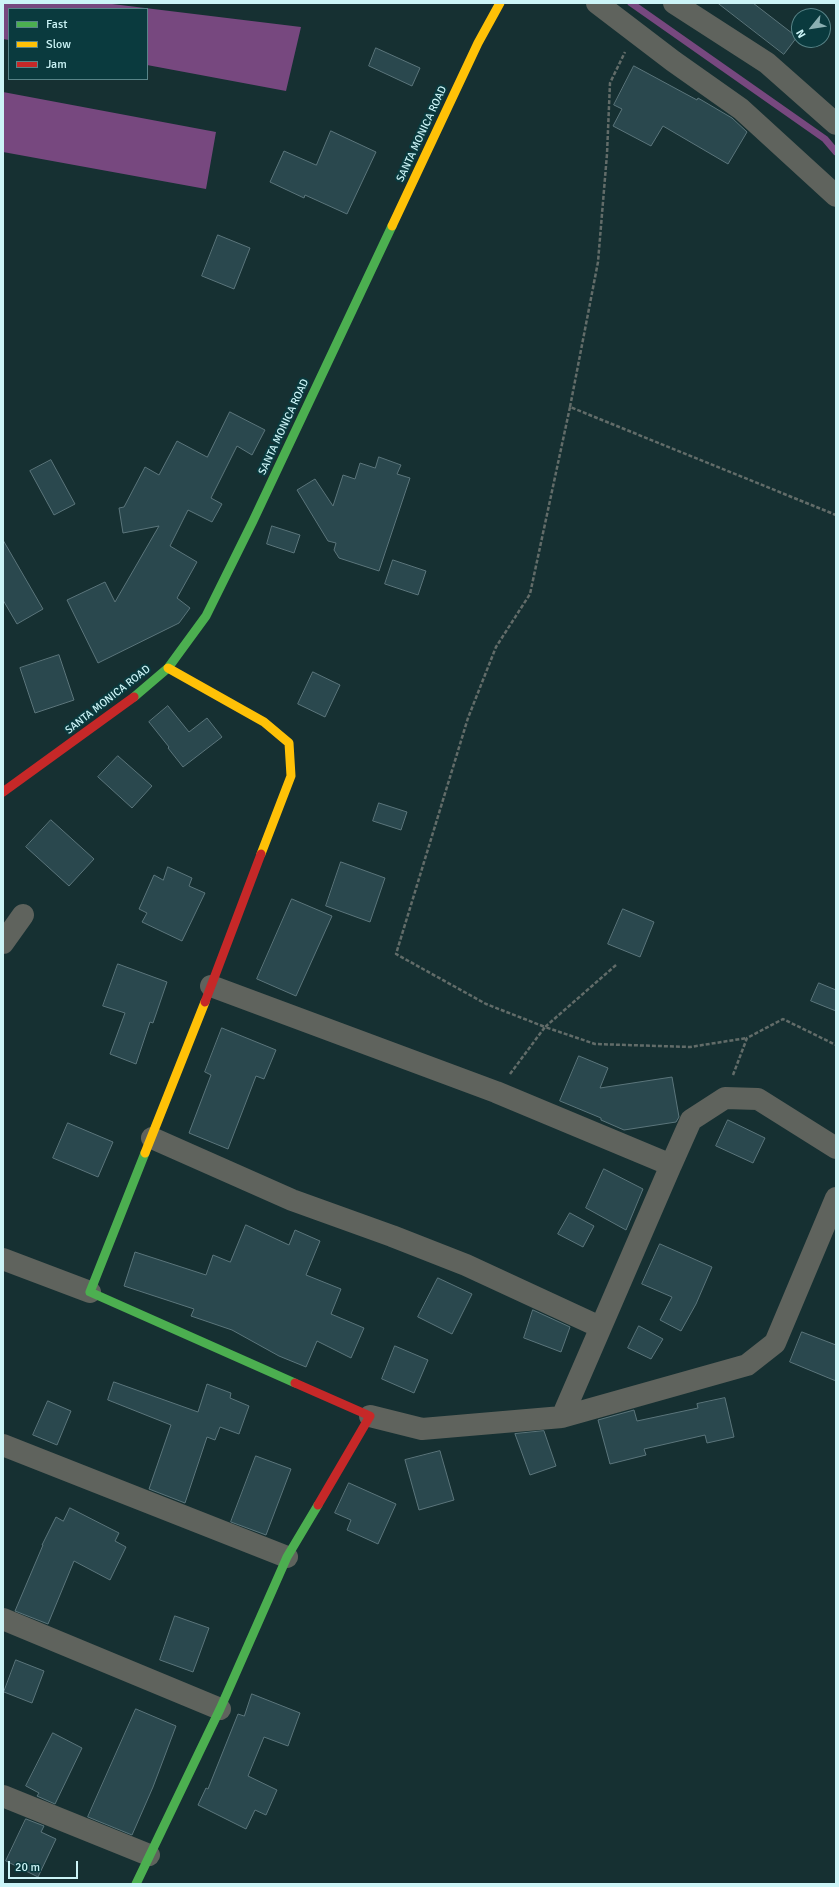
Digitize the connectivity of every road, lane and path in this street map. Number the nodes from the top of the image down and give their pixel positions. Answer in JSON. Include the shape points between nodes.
{"nodes":[{"id":1,"x":500,"y":3,"type":"edge"},
{"id":2,"x":597,"y":3,"type":"edge"},
{"id":3,"x":674,"y":3,"type":"edge"},
{"id":4,"x":635,"y":32,"type":"junction"},
{"id":5,"x":836,"y":124,"type":"edge"},
{"id":6,"x":836,"y":196,"type":"edge"},
{"id":7,"x":570,"y":407,"type":"junction"},
{"id":8,"x":836,"y":516,"type":"edge"},
{"id":9,"x":168,"y":668,"type":"junction"},
{"id":10,"x":3,"y":792,"type":"edge"},
{"id":11,"x":23,"y":915,"type":"dead end"},
{"id":12,"x":3,"y":943,"type":"edge"},
{"id":13,"x":616,"y":965,"type":"dead end"},
{"id":14,"x":211,"y":986,"type":"junction"},
{"id":15,"x":545,"y":1027,"type":"junction"},
{"id":16,"x":747,"y":1038,"type":"junction"},
{"id":17,"x":836,"y":1045,"type":"edge"},
{"id":18,"x":496,"y":1092,"type":"junction"},
{"id":19,"x":725,"y":1098,"type":"junction"},
{"id":20,"x":152,"y":1138,"type":"junction"},
{"id":21,"x":836,"y":1148,"type":"edge"},
{"id":22,"x":671,"y":1165,"type":"junction"},
{"id":23,"x":836,"y":1198,"type":"edge"},
{"id":24,"x":3,"y":1260,"type":"edge"},
{"id":25,"x":90,"y":1292,"type":"junction"},
{"id":26,"x":600,"y":1327,"type":"junction"},
{"id":27,"x":370,"y":1416,"type":"junction"},
{"id":28,"x":562,"y":1417,"type":"junction"},
{"id":29,"x":3,"y":1445,"type":"edge"},
{"id":30,"x":287,"y":1557,"type":"junction"},
{"id":31,"x":3,"y":1619,"type":"edge"},
{"id":32,"x":220,"y":1708,"type":"junction"},
{"id":33,"x":3,"y":1796,"type":"edge"},
{"id":34,"x":149,"y":1855,"type":"junction"},
{"id":35,"x":136,"y":1884,"type":"edge"}],
"edges":[{"from":1,"to":9,"type":"street","name":"SANTA MONICA ROAD","via":[[478,43],[206,616]]},
{"from":2,"to":4,"type":"street"},
{"from":3,"to":5,"type":"street","via":[[767,63]]},
{"from":4,"to":6,"type":"street","via":[[741,108]]},
{"from":4,"to":7,"type":"path","via":[[610,83],[598,262]]},
{"from":7,"to":8,"type":"path"},
{"from":7,"to":15,"type":"path","via":[[530,594],[496,647],[468,718],[396,954],[486,1004]]},
{"from":9,"to":10,"type":"street","name":"SANTA MONICA ROAD","via":[[127,703]]},
{"from":9,"to":14,"type":"street","via":[[264,722],[288,743],[291,776]]},
{"from":11,"to":12,"type":"street"},
{"from":13,"to":15,"type":"path"},
{"from":14,"to":18,"type":"street"},
{"from":14,"to":20,"type":"street"},
{"from":15,"to":16,"type":"path","via":[[595,1044],[690,1047]]},
{"from":15,"to":18,"type":"path"},
{"from":16,"to":17,"type":"path","via":[[783,1019]]},
{"from":16,"to":19,"type":"path"},
{"from":18,"to":22,"type":"street"},
{"from":19,"to":21,"type":"street","via":[[758,1099]]},
{"from":19,"to":22,"type":"street","via":[[691,1120]]},
{"from":20,"to":25,"type":"street"},
{"from":20,"to":26,"type":"street","via":[[292,1200],[466,1265]]},
{"from":22,"to":26,"type":"street"},
{"from":23,"to":28,"type":"street","via":[[775,1343],[747,1365]]},
{"from":24,"to":25,"type":"street"},
{"from":25,"to":27,"type":"street"},
{"from":26,"to":28,"type":"street"},
{"from":27,"to":28,"type":"street","via":[[422,1429]]},
{"from":27,"to":30,"type":"street"},
{"from":29,"to":30,"type":"street"},
{"from":30,"to":32,"type":"street"},
{"from":31,"to":32,"type":"street"},
{"from":32,"to":34,"type":"street"},
{"from":33,"to":34,"type":"street"},
{"from":34,"to":35,"type":"street"}]}
